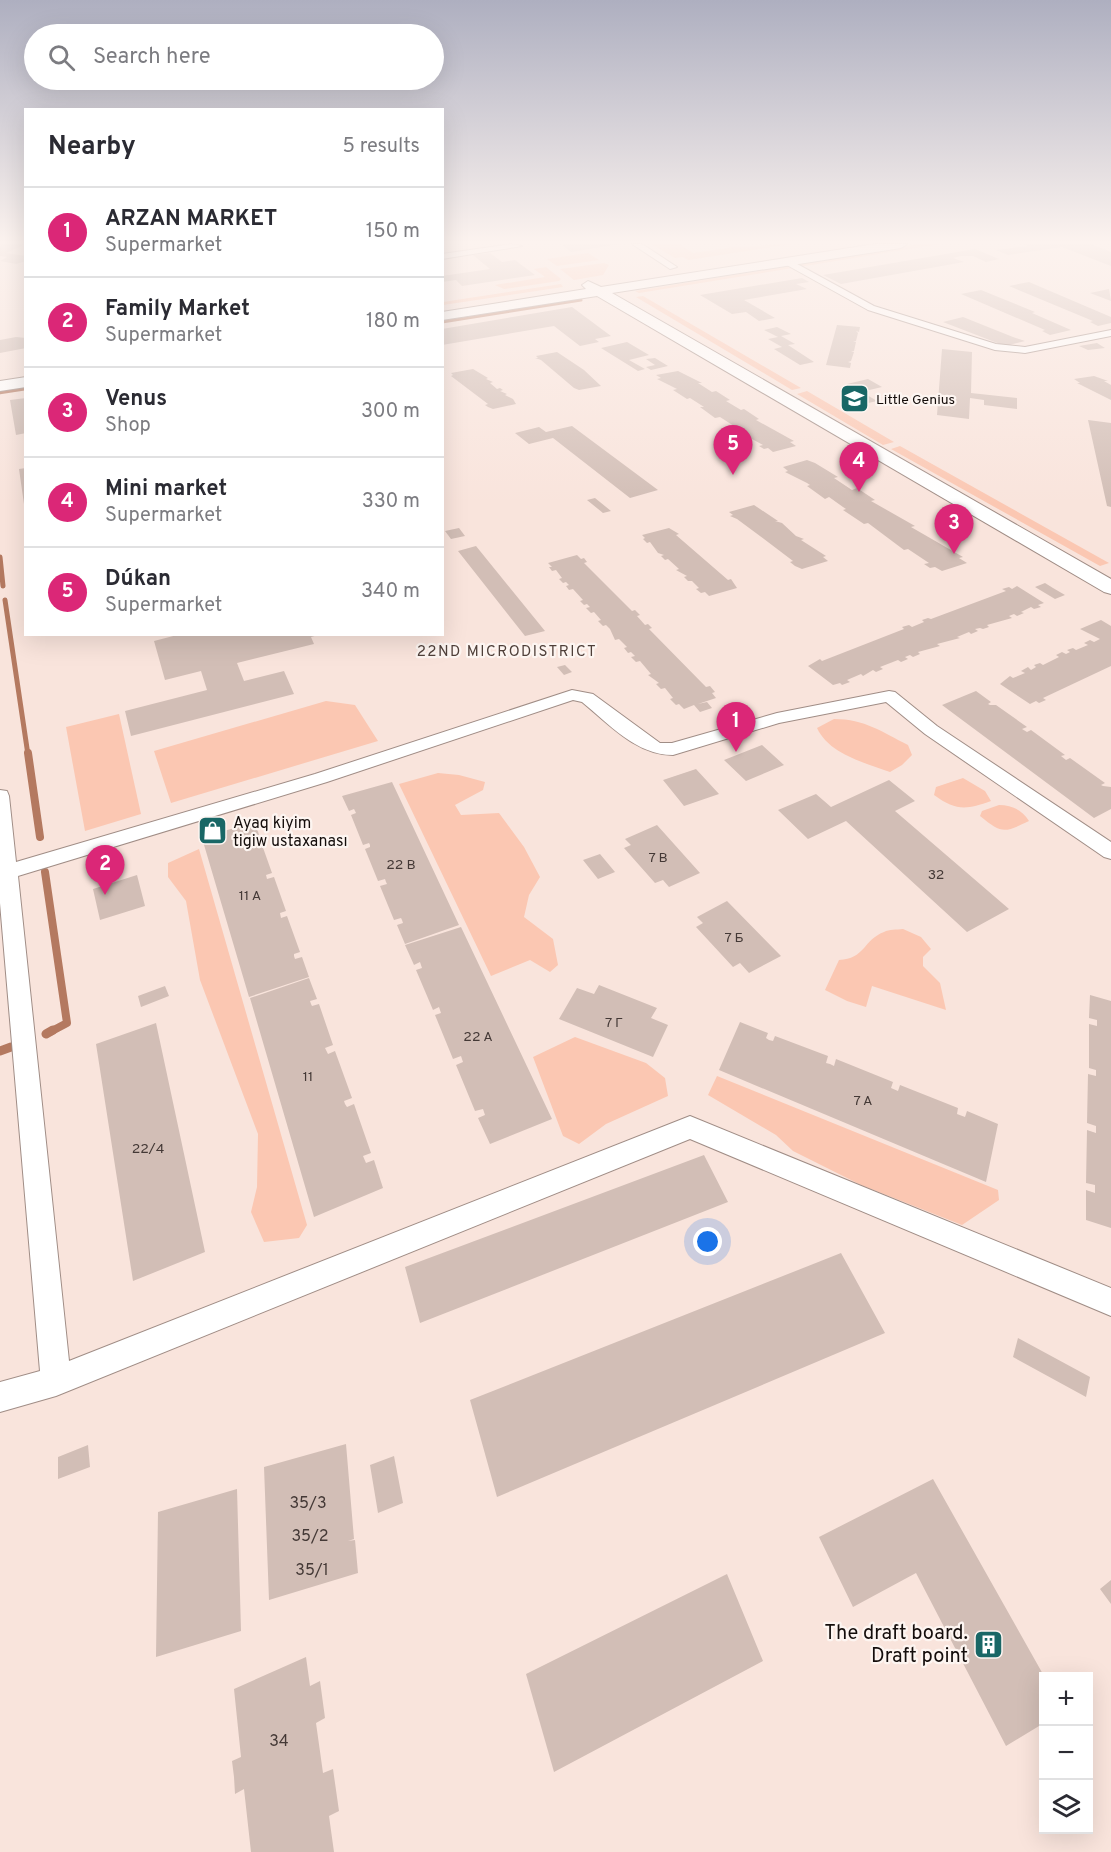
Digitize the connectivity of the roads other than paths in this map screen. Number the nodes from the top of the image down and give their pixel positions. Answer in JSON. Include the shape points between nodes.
{"nodes":[{"id":1,"x":656,"y":330,"type":"edge"},
{"id":2,"x":944,"y":330,"type":"edge"},
{"id":3,"x":1111,"y":333,"type":"edge"},
{"id":4,"x":24,"y":371,"type":"edge"},
{"id":5,"x":0,"y":375,"type":"edge"},
{"id":6,"x":24,"y":382,"type":"edge"},
{"id":7,"x":0,"y":386,"type":"edge"},
{"id":8,"x":1107,"y":582,"type":"edge"},
{"id":9,"x":0,"y":796,"type":"edge"},
{"id":10,"x":1111,"y":852,"type":"edge"},
{"id":11,"x":7,"y":873,"type":"junction"},
{"id":12,"x":1111,"y":1302,"type":"edge"},
{"id":13,"x":56,"y":1381,"type":"junction"},
{"id":14,"x":0,"y":1397,"type":"edge"}],
"edges":[{"from":1,"to":8,"type":"main road"},
{"from":2,"to":3,"type":"street","via":[[995,346],[1025,350]]},
{"from":4,"to":5,"type":"main road"},
{"from":6,"to":7,"type":"main road"},
{"from":9,"to":11,"type":"street"},
{"from":10,"to":11,"type":"street","via":[[931,730],[889,696],[777,718],[673,749],[660,749],[649,746],[586,698],[573,695],[321,778]]},
{"from":11,"to":13,"type":"street"},
{"from":12,"to":13,"type":"street","via":[[690,1127]]},
{"from":13,"to":14,"type":"street"}]}
